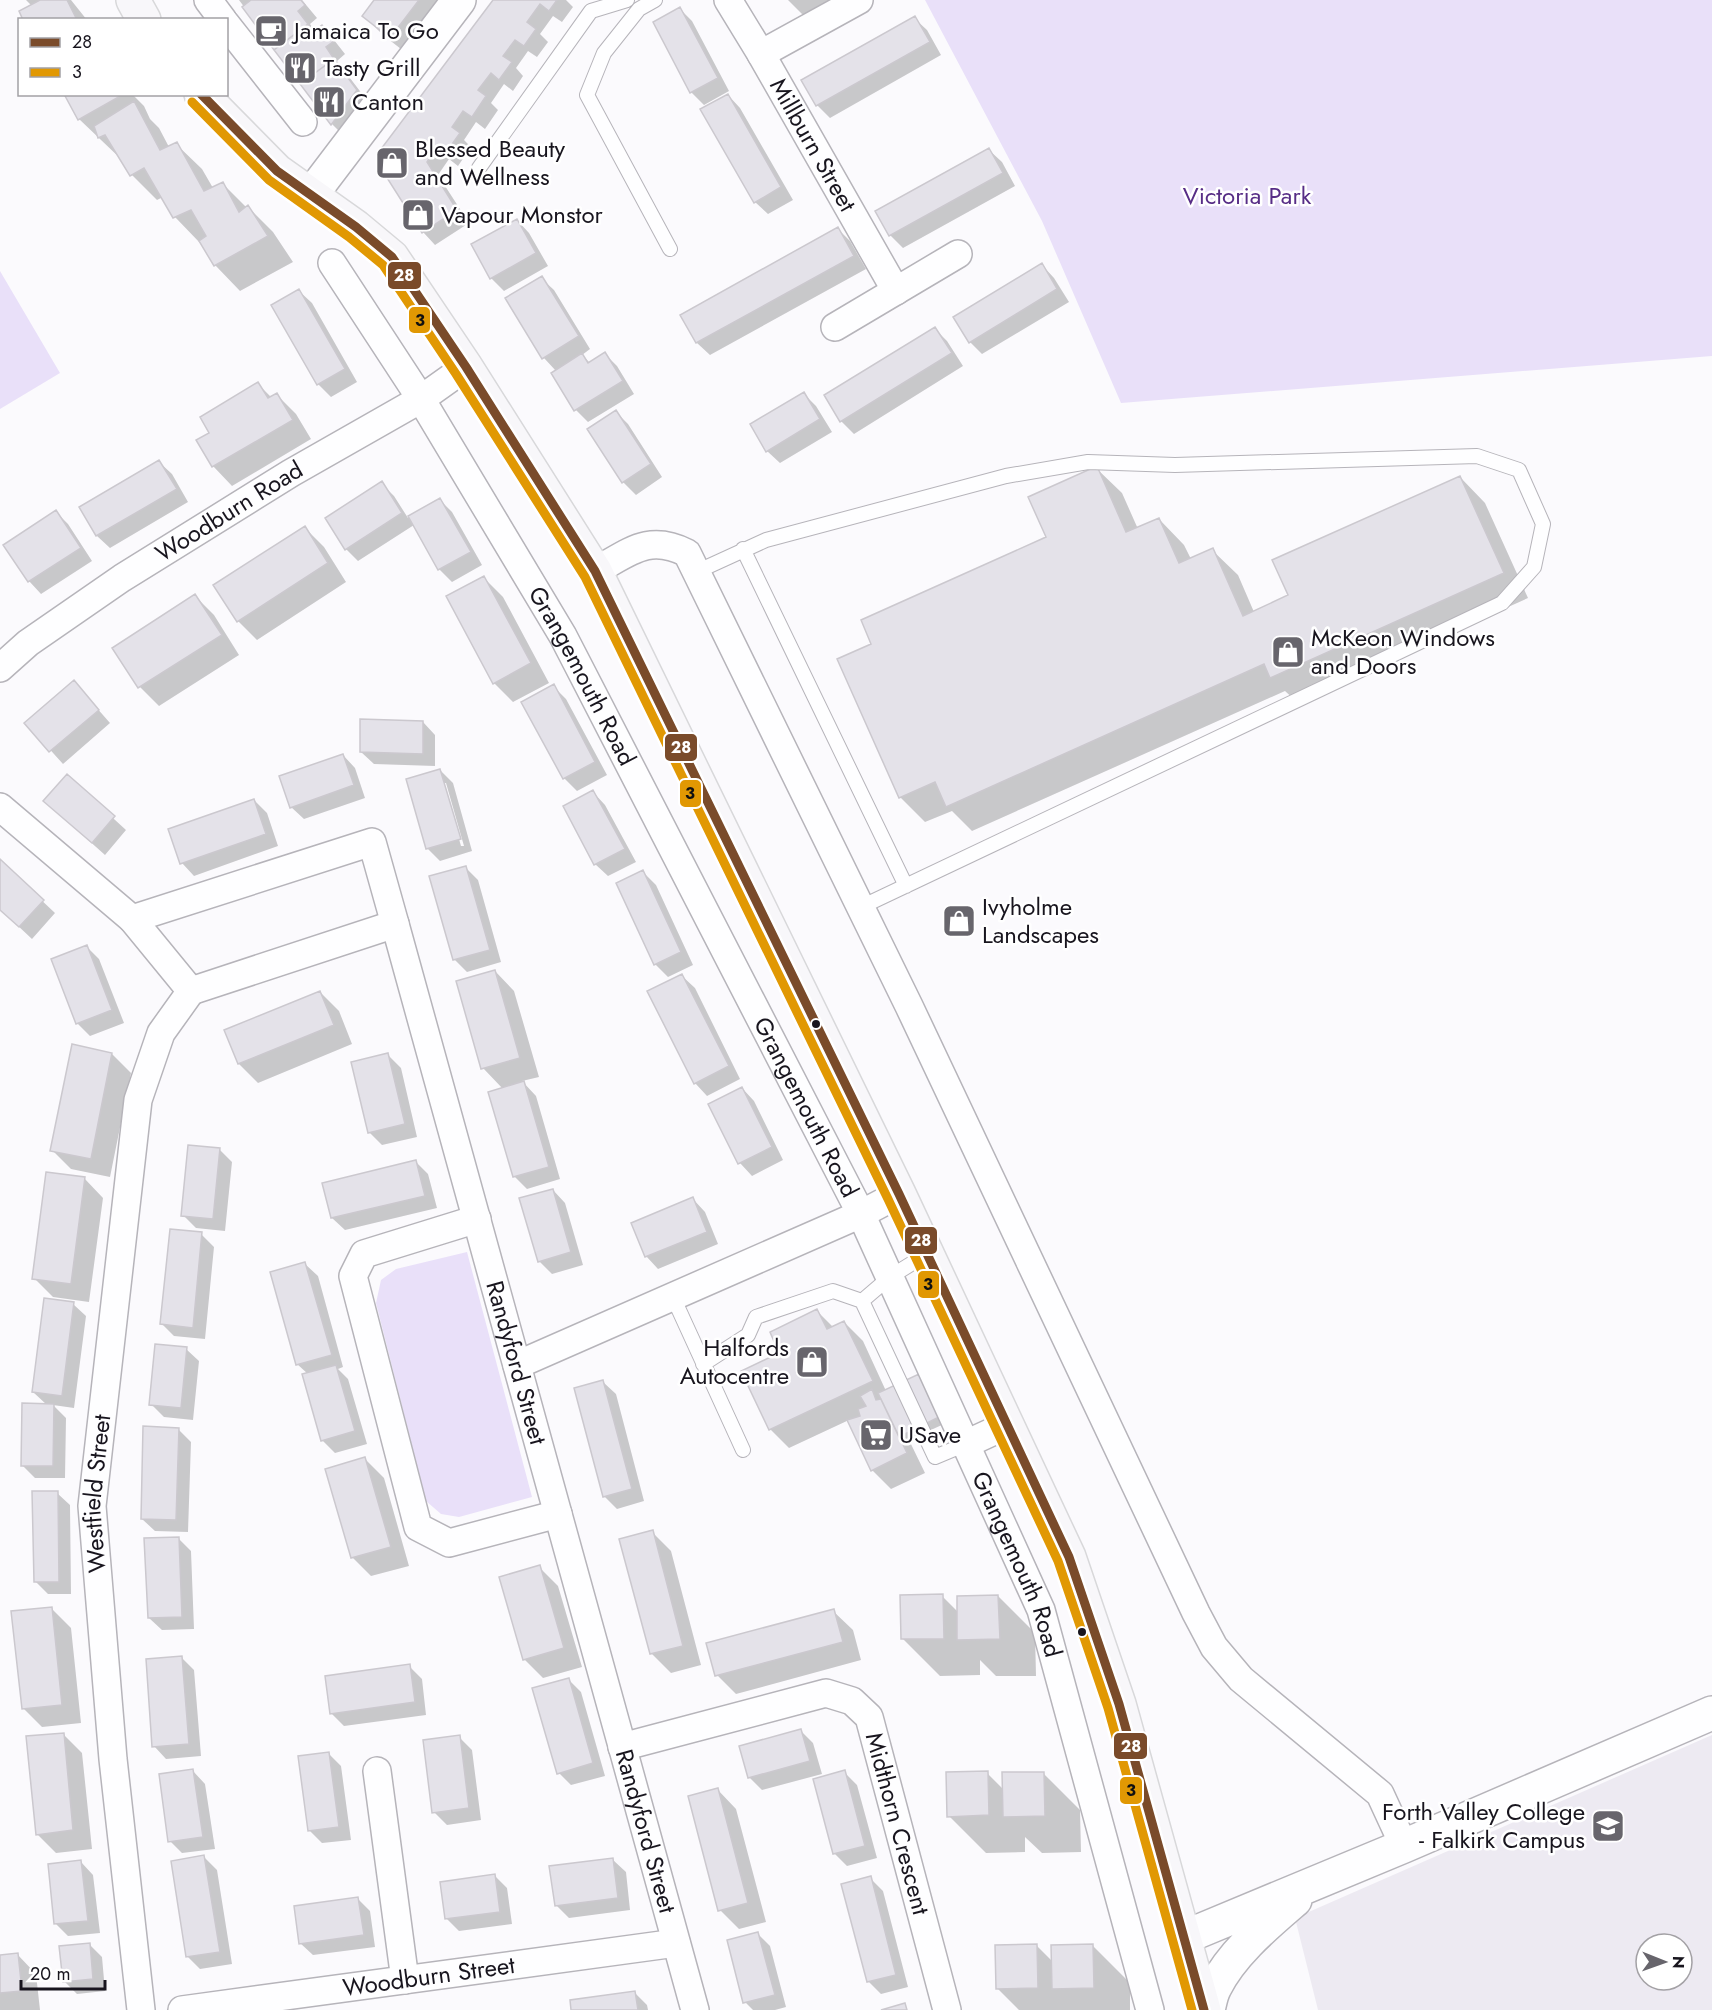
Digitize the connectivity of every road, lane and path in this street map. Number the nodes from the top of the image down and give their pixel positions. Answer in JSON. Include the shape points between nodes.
{"nodes":[{"id":1,"x":133,"y":0,"type":"edge"},
{"id":2,"x":208,"y":0,"type":"edge"},
{"id":3,"x":459,"y":0,"type":"edge"},
{"id":4,"x":627,"y":0,"type":"edge"},
{"id":5,"x":655,"y":0,"type":"edge"},
{"id":6,"x":728,"y":0,"type":"edge"},
{"id":7,"x":859,"y":0,"type":"edge"},
{"id":8,"x":143,"y":18,"type":"edge"},
{"id":9,"x":222,"y":18,"type":"edge"},
{"id":10,"x":228,"y":27,"type":"edge"},
{"id":11,"x":761,"y":54,"type":"junction"},
{"id":12,"x":203,"y":96,"type":"edge"},
{"id":13,"x":303,"y":122,"type":"dead end"},
{"id":14,"x":479,"y":168,"type":"dead end"},
{"id":15,"x":311,"y":195,"type":"junction"},
{"id":16,"x":670,"y":249,"type":"dead end"},
{"id":17,"x":958,"y":254,"type":"dead end"},
{"id":18,"x":332,"y":263,"type":"dead end"},
{"id":19,"x":896,"y":291,"type":"junction"},
{"id":20,"x":835,"y":327,"type":"dead end"},
{"id":21,"x":466,"y":367,"type":"junction"},
{"id":22,"x":422,"y":399,"type":"junction"},
{"id":23,"x":743,"y":549,"type":"junction"},
{"id":24,"x":595,"y":572,"type":"junction"},
{"id":25,"x":696,"y":572,"type":"junction"},
{"id":26,"x":0,"y":668,"type":"edge"},
{"id":27,"x":0,"y":807,"type":"edge"},
{"id":28,"x":906,"y":886,"type":"junction"},
{"id":29,"x":861,"y":907,"type":"junction"},
{"id":30,"x":132,"y":919,"type":"junction"},
{"id":31,"x":395,"y":924,"type":"junction"},
{"id":32,"x":191,"y":991,"type":"junction"},
{"id":33,"x":899,"y":1194,"type":"junction"},
{"id":34,"x":861,"y":1214,"type":"junction"},
{"id":35,"x":477,"y":1219,"type":"junction"},
{"id":36,"x":927,"y":1254,"type":"junction"},
{"id":37,"x":890,"y":1277,"type":"junction"},
{"id":38,"x":673,"y":1297,"type":"junction"},
{"id":39,"x":862,"y":1301,"type":"junction"},
{"id":40,"x":703,"y":1364,"type":"junction"},
{"id":41,"x":517,"y":1365,"type":"junction"},
{"id":42,"x":1007,"y":1425,"type":"junction"},
{"id":43,"x":966,"y":1444,"type":"junction"},
{"id":44,"x":743,"y":1450,"type":"dead end"},
{"id":45,"x":558,"y":1514,"type":"junction"},
{"id":46,"x":1712,"y":1713,"type":"edge"},
{"id":47,"x":622,"y":1747,"type":"junction"},
{"id":48,"x":377,"y":1771,"type":"dead end"},
{"id":49,"x":1404,"y":1846,"type":"junction"},
{"id":50,"x":1315,"y":1883,"type":"junction"},
{"id":51,"x":1185,"y":1937,"type":"junction"},
{"id":52,"x":676,"y":1943,"type":"junction"},
{"id":53,"x":405,"y":1980,"type":"junction"},
{"id":54,"x":141,"y":2010,"type":"edge"},
{"id":55,"x":182,"y":2010,"type":"edge"},
{"id":56,"x":695,"y":2010,"type":"edge"},
{"id":57,"x":947,"y":2010,"type":"edge"},
{"id":58,"x":1150,"y":2010,"type":"edge"},
{"id":59,"x":1206,"y":2010,"type":"edge"}],
"edges":[{"from":1,"to":8,"type":"main road"},
{"from":2,"to":9,"type":"street"},
{"from":3,"to":15,"type":"street"},
{"from":4,"to":14,"type":"lane","via":[[591,11]]},
{"from":5,"to":16,"type":"lane","via":[[639,9],[604,53],[587,94]]},
{"from":6,"to":11,"type":"street","name":"Millburn Street"},
{"from":7,"to":11,"type":"street"},
{"from":10,"to":13,"type":"street"},
{"from":11,"to":19,"type":"street","name":"Millburn Street"},
{"from":12,"to":15,"type":"main road","name":"Grangemouth Road","via":[[277,171]]},
{"from":15,"to":21,"type":"main road","name":"Grangemouth Road","via":[[392,257]]},
{"from":17,"to":19,"type":"street"},
{"from":18,"to":22,"type":"street","name":"Grangemouth Road"},
{"from":19,"to":20,"type":"street"},
{"from":21,"to":22,"type":"street","name":"Woodburn Road"},
{"from":21,"to":24,"type":"main road","name":"Grangemouth Road"},
{"from":22,"to":26,"type":"street","name":"Woodburn Road","via":[[291,473],[123,578],[28,643]]},
{"from":22,"to":34,"type":"street","name":"Grangemouth Road","via":[[563,636]]},
{"from":23,"to":25,"type":"lane"},
{"from":23,"to":28,"type":"lane"},
{"from":23,"to":28,"type":"lane","via":[[1006,476],[1088,462],[1175,465],[1477,456],[1519,470],[1543,524],[1534,567],[1502,603]]},
{"from":24,"to":25,"type":"street","via":[[654,544],[673,546],[687,553]]},
{"from":24,"to":33,"type":"main road","name":"Grangemouth Road"},
{"from":25,"to":29,"type":"street"},
{"from":27,"to":30,"type":"street"},
{"from":28,"to":29,"type":"lane"},
{"from":29,"to":49,"type":"street","via":[[1214,1647],[1241,1679],[1380,1794]]},
{"from":30,"to":31,"type":"street","name":"Randyford Street","via":[[372,842]]},
{"from":30,"to":32,"type":"street"},
{"from":31,"to":32,"type":"street"},
{"from":31,"to":35,"type":"street","name":"Randyford Street"},
{"from":32,"to":54,"type":"street","name":"Westfield Street","via":[[160,1033],[138,1100],[92,1506],[113,1759]]},
{"from":33,"to":34,"type":"street"},
{"from":33,"to":36,"type":"main road","name":"Grangemouth Road"},
{"from":34,"to":37,"type":"street","name":"Grangemouth Road"},
{"from":34,"to":38,"type":"street"},
{"from":35,"to":41,"type":"street","name":"Randyford Street"},
{"from":35,"to":45,"type":"street","via":[[364,1254],[353,1276],[418,1527],[449,1543]]},
{"from":36,"to":37,"type":"lane"},
{"from":36,"to":42,"type":"main road","name":"Grangemouth Road"},
{"from":37,"to":39,"type":"lane"},
{"from":37,"to":43,"type":"street","name":"Grangemouth Road"},
{"from":38,"to":40,"type":"lane"},
{"from":38,"to":41,"type":"street"},
{"from":39,"to":40,"type":"lane","via":[[833,1291],[756,1317],[747,1335]]},
{"from":39,"to":43,"type":"lane","via":[[935,1457]]},
{"from":40,"to":44,"type":"lane"},
{"from":41,"to":45,"type":"street","name":"Randyford Street"},
{"from":42,"to":43,"type":"street"},
{"from":42,"to":51,"type":"main road","name":"Grangemouth Road","via":[[1069,1557],[1119,1704]]},
{"from":43,"to":58,"type":"street","name":"Grangemouth Road","via":[[1041,1610]]},
{"from":45,"to":47,"type":"street","name":"Randyford Street"},
{"from":46,"to":49,"type":"street"},
{"from":47,"to":52,"type":"street","name":"Randyford Street"},
{"from":47,"to":57,"type":"street","name":"Midthorn Crescent","via":[[826,1693],[852,1701],[869,1717]]},
{"from":48,"to":53,"type":"street"},
{"from":49,"to":50,"type":"street"},
{"from":50,"to":51,"type":"street"},
{"from":50,"to":59,"type":"street","via":[[1271,1920],[1225,1969]]},
{"from":51,"to":59,"type":"main road","name":"Grangemouth Road"},
{"from":52,"to":53,"type":"street","name":"Woodburn Street"},
{"from":52,"to":56,"type":"street","name":"Randyford Street"},
{"from":53,"to":55,"type":"street","name":"Woodburn Street"}]}
